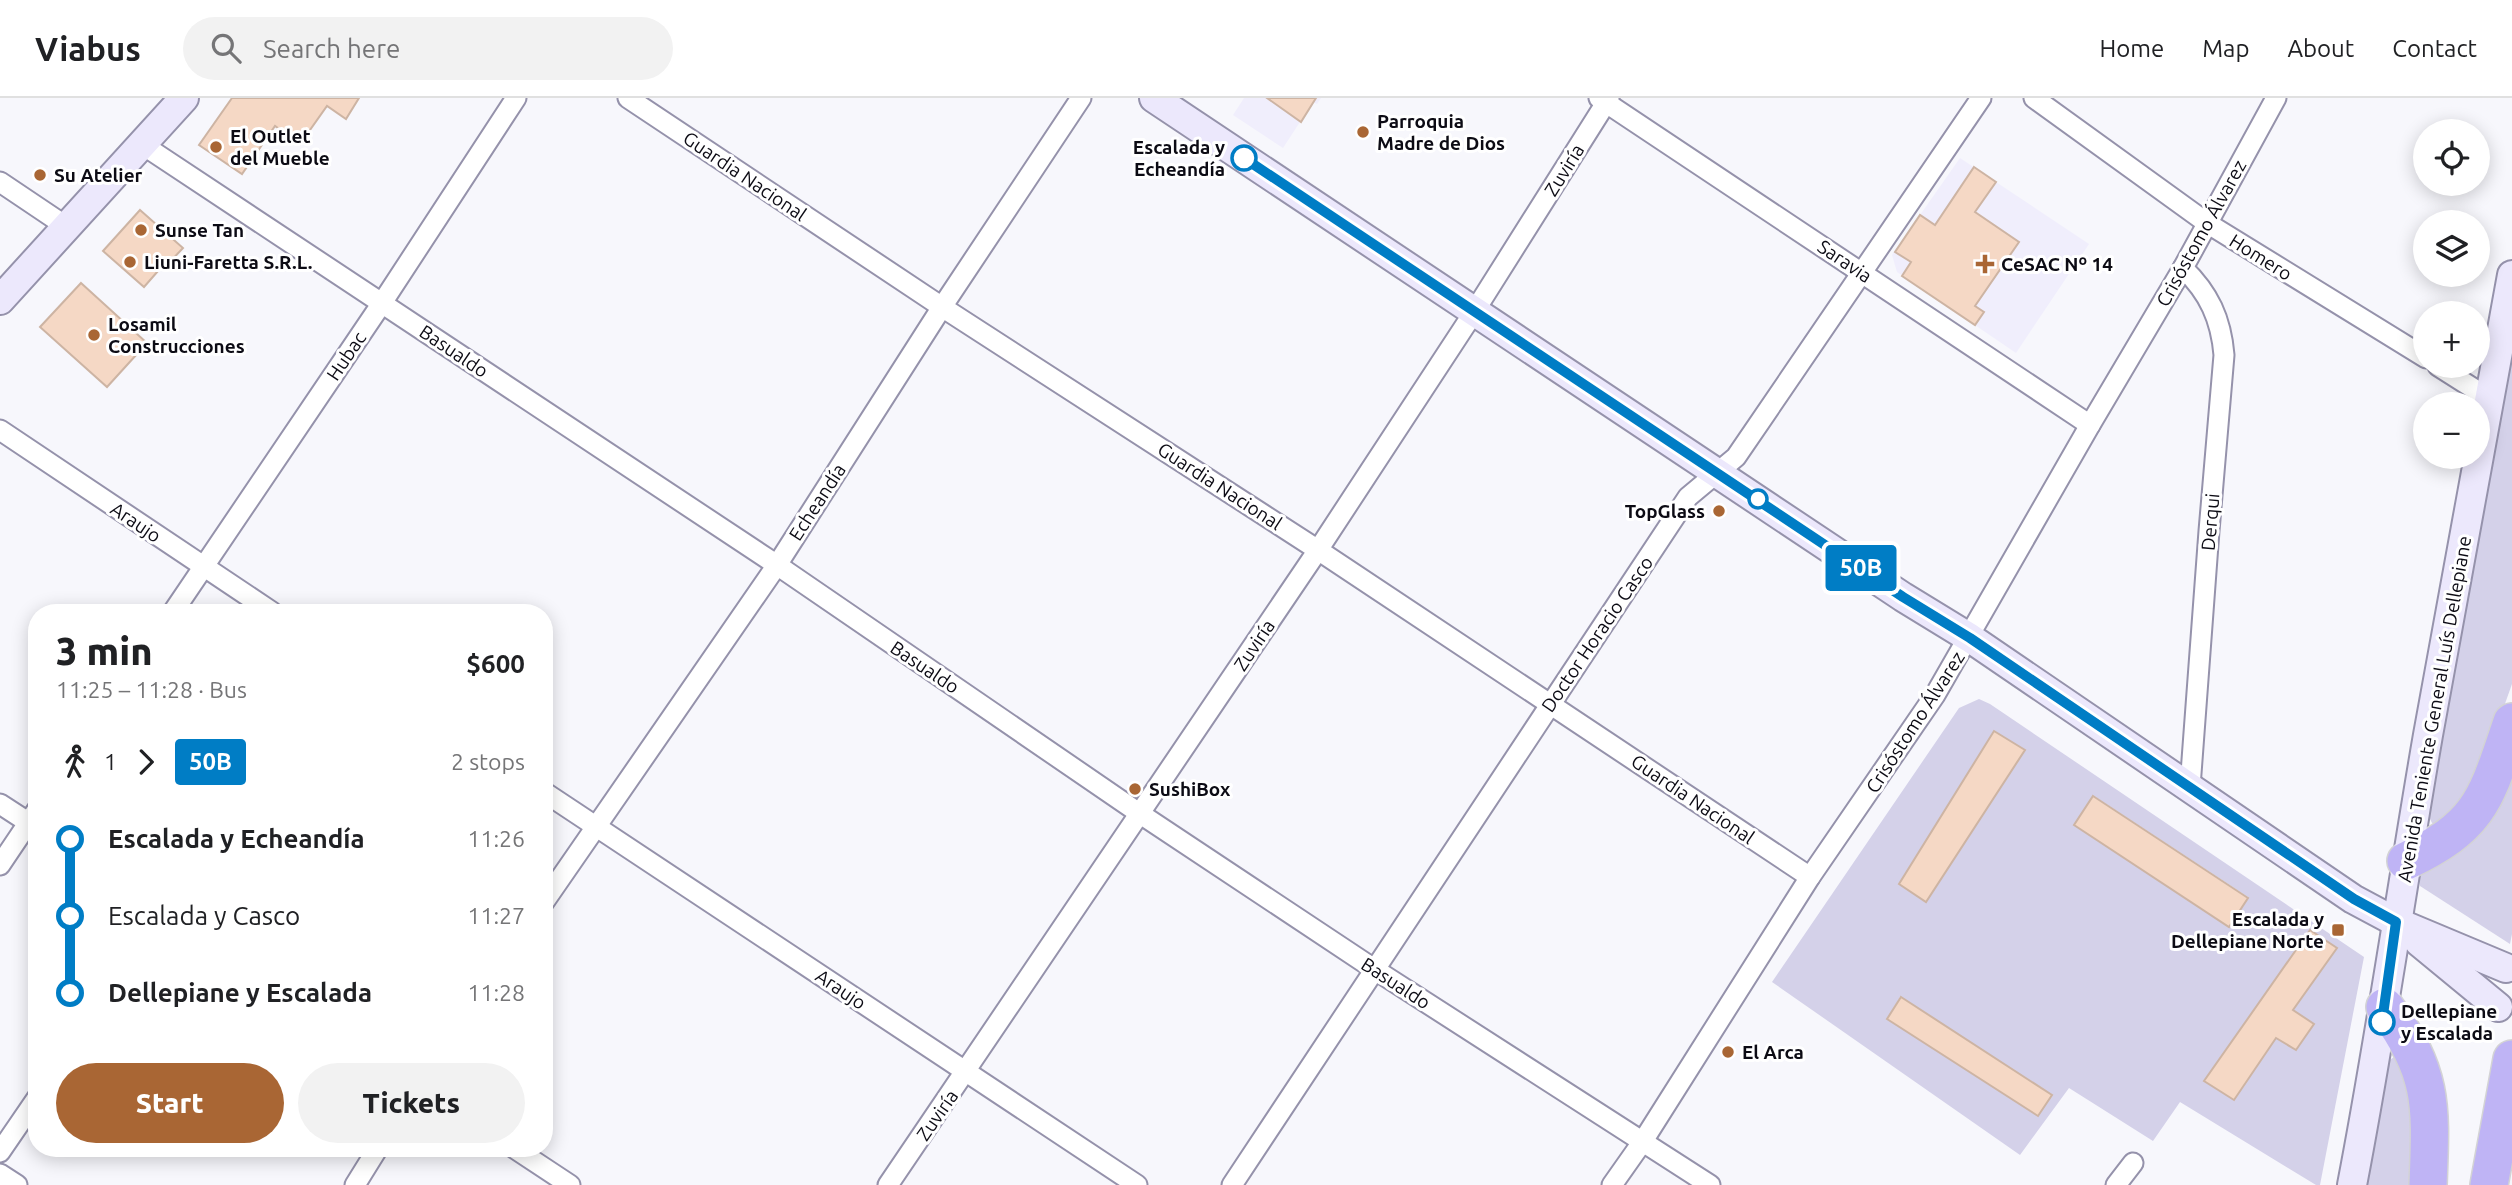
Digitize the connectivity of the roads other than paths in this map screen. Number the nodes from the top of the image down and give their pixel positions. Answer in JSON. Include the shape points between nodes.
{"nodes":[{"id":1,"x":184,"y":98,"type":"edge"},
{"id":2,"x":516,"y":98,"type":"edge"},
{"id":3,"x":628,"y":98,"type":"edge"},
{"id":4,"x":1081,"y":98,"type":"edge"},
{"id":5,"x":1154,"y":98,"type":"edge"},
{"id":6,"x":1981,"y":98,"type":"edge"},
{"id":7,"x":2034,"y":98,"type":"edge"},
{"id":8,"x":2276,"y":98,"type":"edge"},
{"id":9,"x":1605,"y":100,"type":"edge"},
{"id":10,"x":143,"y":145,"type":"junction"},
{"id":11,"x":0,"y":182,"type":"edge"},
{"id":12,"x":2207,"y":223,"type":"junction"},
{"id":13,"x":67,"y":227,"type":"junction"},
{"id":14,"x":2183,"y":268,"type":"junction"},
{"id":15,"x":1861,"y":271,"type":"junction"},
{"id":16,"x":2512,"y":275,"type":"edge"},
{"id":17,"x":0,"y":300,"type":"edge"},
{"id":18,"x":382,"y":303,"type":"junction"},
{"id":19,"x":942,"y":307,"type":"junction"},
{"id":20,"x":1474,"y":313,"type":"junction"},
{"id":21,"x":2413,"y":350,"type":"edge"},
{"id":22,"x":2457,"y":378,"type":"edge"},
{"id":23,"x":2479,"y":392,"type":"edge"},
{"id":24,"x":2490,"y":399,"type":"edge"},
{"id":25,"x":2090,"y":425,"type":"junction"},
{"id":26,"x":0,"y":430,"type":"edge"},
{"id":27,"x":2477,"y":469,"type":"edge"},
{"id":28,"x":1718,"y":473,"type":"junction"},
{"id":29,"x":1318,"y":550,"type":"junction"},
{"id":30,"x":777,"y":565,"type":"junction"},
{"id":31,"x":204,"y":568,"type":"junction"},
{"id":32,"x":179,"y":604,"type":"edge"},
{"id":33,"x":260,"y":604,"type":"edge"},
{"id":34,"x":1970,"y":638,"type":"junction"},
{"id":35,"x":1550,"y":705,"type":"junction"},
{"id":36,"x":2512,"y":722,"type":"edge"},
{"id":37,"x":2190,"y":788,"type":"junction"},
{"id":38,"x":553,"y":798,"type":"edge"},
{"id":39,"x":0,"y":804,"type":"edge"},
{"id":40,"x":1139,"y":813,"type":"junction"},
{"id":41,"x":28,"y":817,"type":"edge"},
{"id":42,"x":596,"y":826,"type":"junction"},
{"id":43,"x":28,"y":828,"type":"edge"},
{"id":44,"x":2406,"y":861,"type":"junction"},
{"id":45,"x":0,"y":865,"type":"edge"},
{"id":46,"x":1810,"y":877,"type":"junction"},
{"id":47,"x":553,"y":889,"type":"edge"},
{"id":48,"x":2396,"y":922,"type":"junction"},
{"id":49,"x":2506,"y":968,"type":"dead end"},
{"id":50,"x":1374,"y":970,"type":"junction"},
{"id":51,"x":2385,"y":1007,"type":"junction"},
{"id":52,"x":2498,"y":1007,"type":"dead end"},
{"id":53,"x":2510,"y":1069,"type":"edge"},
{"id":54,"x":967,"y":1072,"type":"junction"},
{"id":55,"x":28,"y":1111,"type":"edge"},
{"id":56,"x":1643,"y":1140,"type":"junction"},
{"id":57,"x":0,"y":1152,"type":"edge"},
{"id":58,"x":372,"y":1157,"type":"edge"},
{"id":59,"x":528,"y":1157,"type":"edge"},
{"id":60,"x":2133,"y":1163,"type":"dead end"},
{"id":61,"x":0,"y":1174,"type":"edge"},
{"id":62,"x":16,"y":1185,"type":"edge"},
{"id":63,"x":355,"y":1185,"type":"edge"},
{"id":64,"x":570,"y":1185,"type":"edge"},
{"id":65,"x":888,"y":1185,"type":"edge"},
{"id":66,"x":1137,"y":1185,"type":"edge"},
{"id":67,"x":1232,"y":1185,"type":"edge"},
{"id":68,"x":1612,"y":1185,"type":"edge"},
{"id":69,"x":1710,"y":1185,"type":"edge"},
{"id":70,"x":2116,"y":1185,"type":"edge"},
{"id":71,"x":2352,"y":1185,"type":"edge"},
{"id":72,"x":2428,"y":1185,"type":"edge"},
{"id":73,"x":2489,"y":1185,"type":"edge"}],
"edges":[{"from":1,"to":10,"type":"main road"},
{"from":2,"to":18,"type":"street","name":"Hubac"},
{"from":3,"to":19,"type":"street","name":"Guardia Nacional"},
{"from":4,"to":19,"type":"street","name":"Echeandía"},
{"from":5,"to":20,"type":"main road"},
{"from":6,"to":15,"type":"street","name":"Doctor Horacio Casco"},
{"from":7,"to":12,"type":"street","name":"Homero"},
{"from":8,"to":12,"type":"street","name":"Crisóstomo Álvarez"},
{"from":9,"to":15,"type":"street","name":"Saravia"},
{"from":9,"to":20,"type":"street","name":"Zuviría"},
{"from":10,"to":13,"type":"main road"},
{"from":10,"to":18,"type":"street","name":"Basualdo"},
{"from":11,"to":13,"type":"street"},
{"from":12,"to":14,"type":"street","name":"Crisóstomo Álvarez"},
{"from":12,"to":21,"type":"street","name":"Homero"},
{"from":13,"to":17,"type":"main road"},
{"from":14,"to":25,"type":"street","name":"Crisóstomo Álvarez"},
{"from":14,"to":37,"type":"street","name":"Derqui","via":[[2212,303],[2222,329],[2224,355]]},
{"from":15,"to":25,"type":"street","name":"Saravia"},
{"from":15,"to":28,"type":"street","name":"Doctor Horacio Casco","via":[[1735,457]]},
{"from":16,"to":24,"type":"main road","name":"Avenida Teniente General Luís Dellepiane"},
{"from":18,"to":30,"type":"street","name":"Basualdo"},
{"from":18,"to":31,"type":"street","name":"Hubac"},
{"from":19,"to":29,"type":"street","name":"Guardia Nacional"},
{"from":19,"to":30,"type":"street","name":"Echeandía"},
{"from":20,"to":28,"type":"main road"},
{"from":20,"to":29,"type":"street","name":"Zuviría"},
{"from":22,"to":23,"type":"street"},
{"from":25,"to":34,"type":"street","name":"Crisóstomo Álvarez"},
{"from":26,"to":31,"type":"street","name":"Araujo"},
{"from":27,"to":44,"type":"main road","name":"Avenida Teniente General Luís Dellepiane"},
{"from":28,"to":34,"type":"main road"},
{"from":28,"to":35,"type":"street","name":"Doctor Horacio Casco","via":[[1688,497]]},
{"from":29,"to":35,"type":"street","name":"Guardia Nacional"},
{"from":29,"to":40,"type":"street","name":"Zuviría"},
{"from":30,"to":40,"type":"street","name":"Basualdo"},
{"from":30,"to":42,"type":"street","name":"Echeandía"},
{"from":31,"to":32,"type":"street","name":"Hubac"},
{"from":31,"to":33,"type":"street","name":"Araujo"},
{"from":34,"to":37,"type":"main road"},
{"from":34,"to":46,"type":"street","name":"Crisóstomo Álvarez"},
{"from":35,"to":46,"type":"street","name":"Guardia Nacional"},
{"from":35,"to":50,"type":"street","name":"Doctor Horacio Casco"},
{"from":36,"to":44,"type":"highway","via":[[2479,808],[2450,838]]},
{"from":37,"to":48,"type":"main road","via":[[2354,899]]},
{"from":38,"to":42,"type":"street","name":"Araujo"},
{"from":39,"to":41,"type":"street"},
{"from":40,"to":50,"type":"street","name":"Basualdo"},
{"from":40,"to":54,"type":"street","name":"Zuviría"},
{"from":42,"to":47,"type":"street","name":"Echeandía"},
{"from":42,"to":54,"type":"street","name":"Araujo"},
{"from":43,"to":45,"type":"street"},
{"from":44,"to":48,"type":"main road","name":"Avenida Teniente General Luís Dellepiane"},
{"from":46,"to":56,"type":"street","name":"Crisóstomo Álvarez"},
{"from":48,"to":49,"type":"main road"},
{"from":48,"to":51,"type":"main road","name":"Avenida Teniente General Luís Dellepiane"},
{"from":48,"to":52,"type":"main road"},
{"from":50,"to":56,"type":"street","name":"Basualdo"},
{"from":50,"to":67,"type":"street","name":"Doctor Horacio Casco"},
{"from":51,"to":71,"type":"main road","name":"Avenida Teniente General Luís Dellepiane"},
{"from":51,"to":72,"type":"highway","via":[[2423,1072],[2430,1125]]},
{"from":53,"to":73,"type":"highway"},
{"from":54,"to":65,"type":"street","name":"Zuviría"},
{"from":54,"to":66,"type":"street","name":"Araujo"},
{"from":55,"to":57,"type":"street"},
{"from":56,"to":68,"type":"street","name":"Crisóstomo Álvarez"},
{"from":56,"to":69,"type":"street","name":"Basualdo"},
{"from":58,"to":63,"type":"street"},
{"from":59,"to":64,"type":"street"},
{"from":60,"to":70,"type":"street"},
{"from":61,"to":62,"type":"street"}]}
